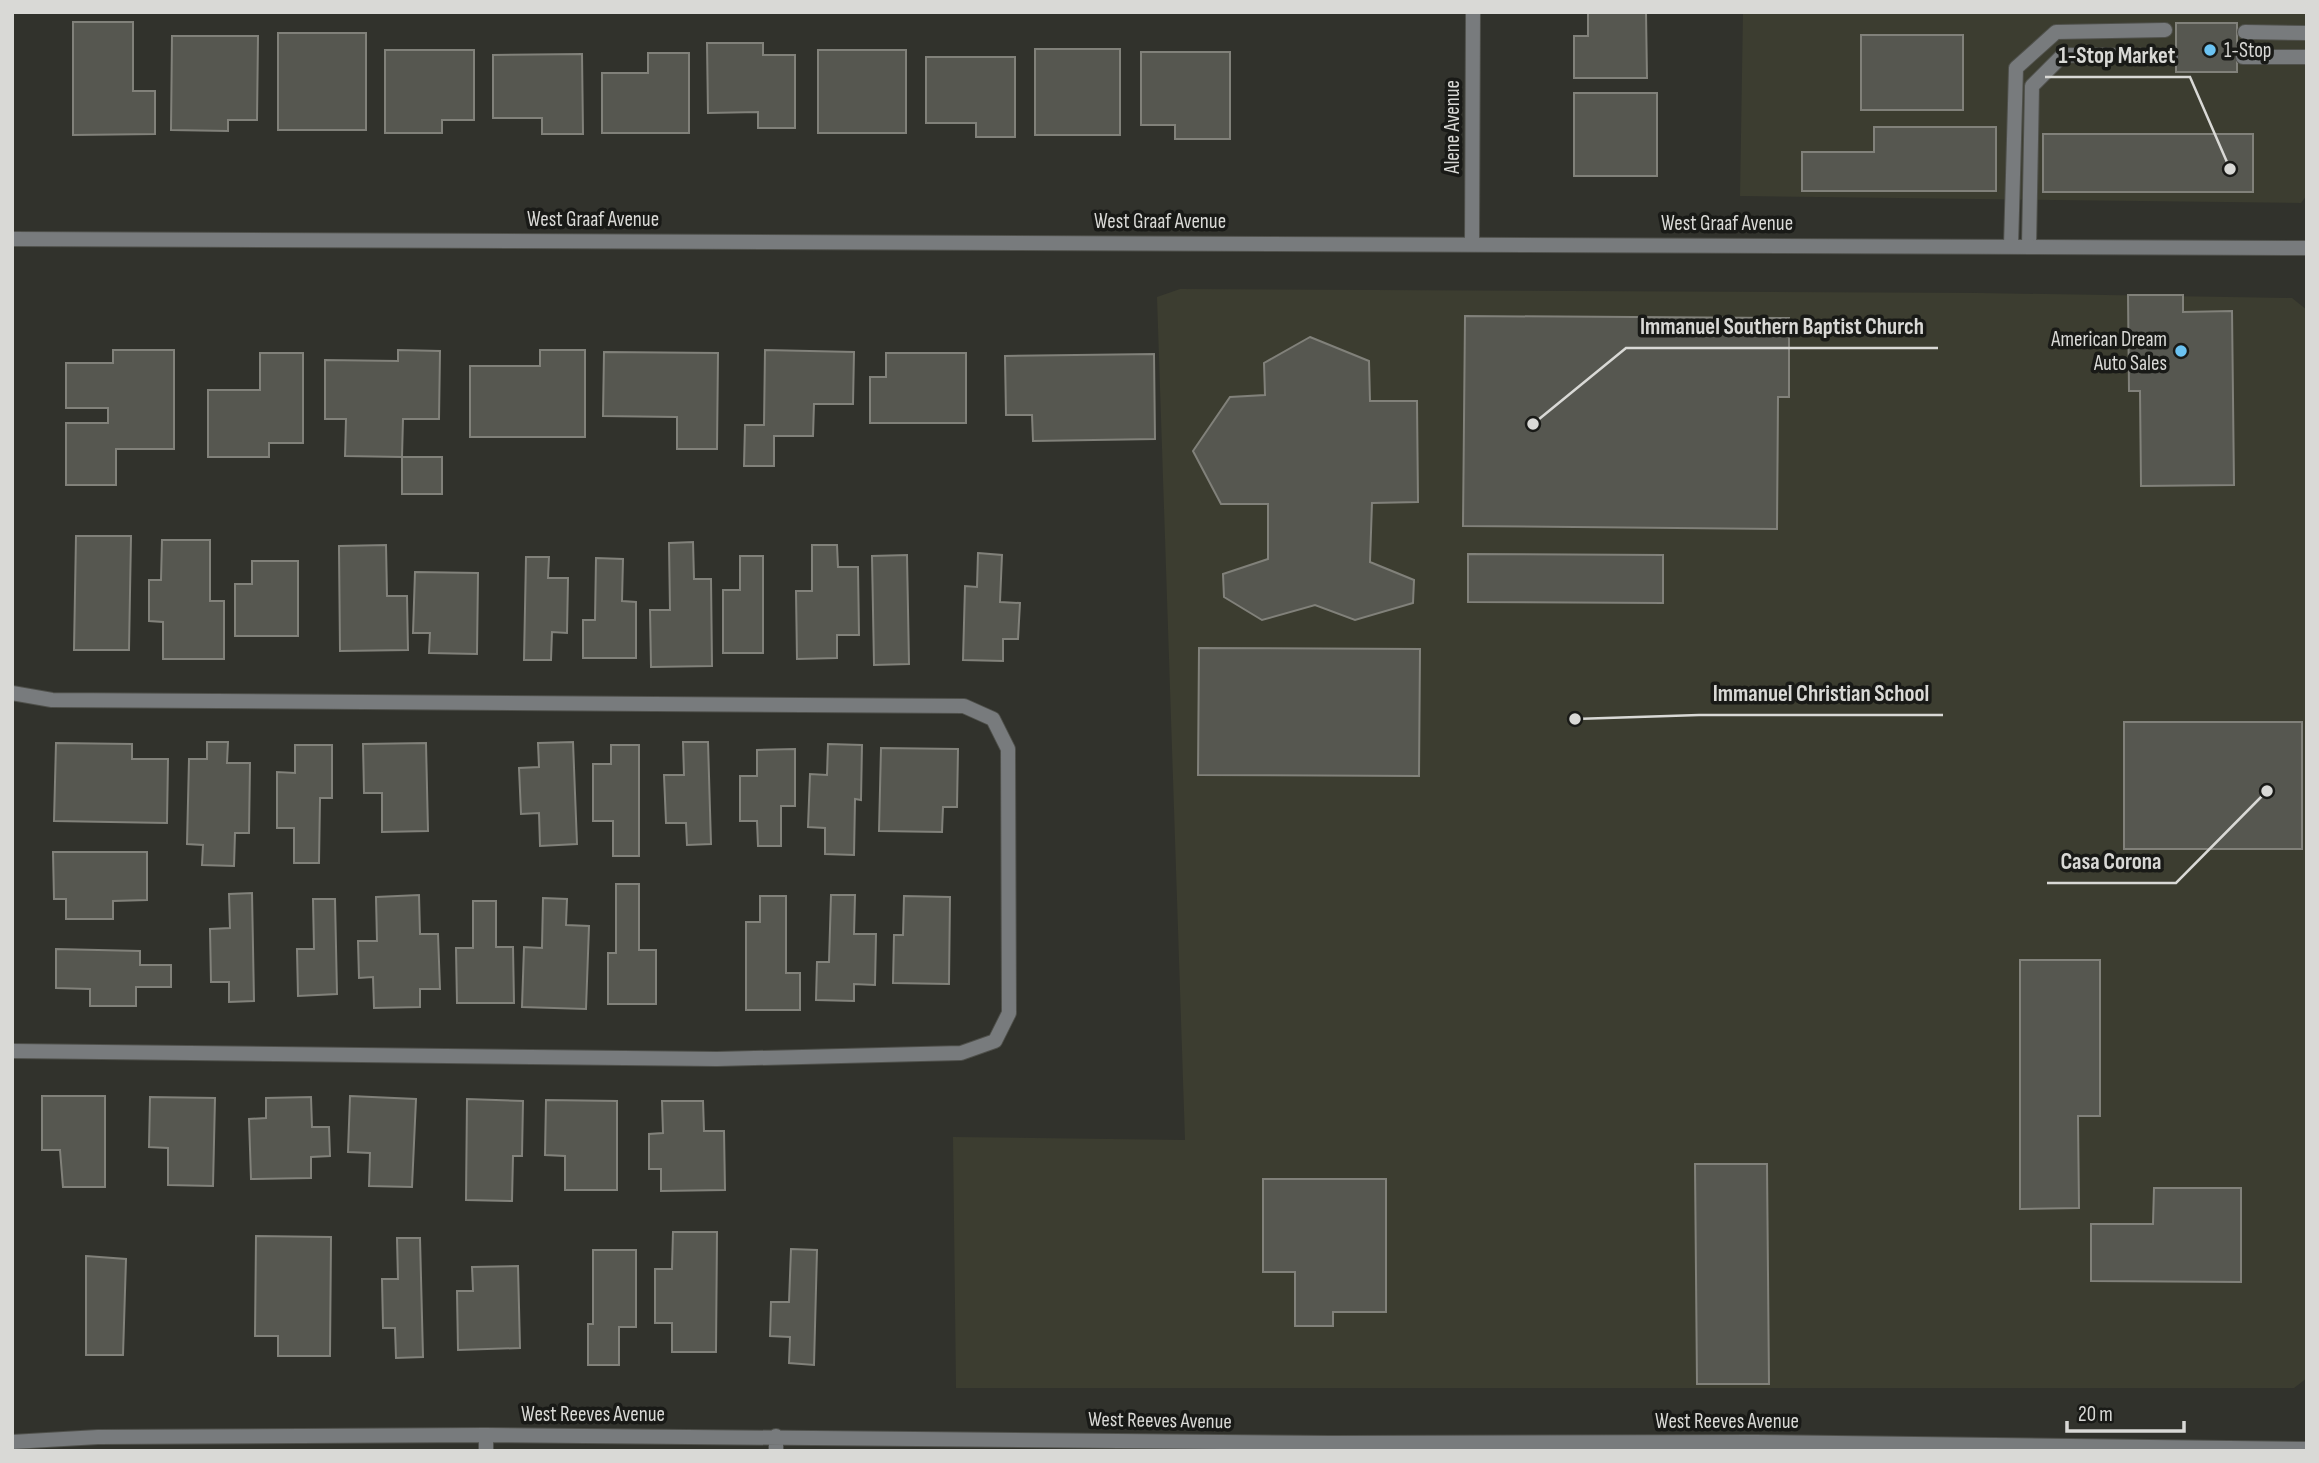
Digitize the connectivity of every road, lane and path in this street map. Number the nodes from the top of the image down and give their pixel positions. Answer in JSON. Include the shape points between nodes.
{"nodes":[{"id":1,"x":1473,"y":12,"type":"edge"},
{"id":2,"x":2165,"y":30,"type":"dead end"},
{"id":3,"x":2245,"y":32,"type":"dead end"},
{"id":4,"x":2307,"y":33,"type":"edge"},
{"id":5,"x":2171,"y":56,"type":"dead end"},
{"id":6,"x":2243,"y":57,"type":"dead end"},
{"id":7,"x":2307,"y":57,"type":"edge"},
{"id":8,"x":12,"y":239,"type":"edge"},
{"id":9,"x":1472,"y":243,"type":"junction"},
{"id":10,"x":2011,"y":246,"type":"junction"},
{"id":11,"x":2029,"y":246,"type":"junction"},
{"id":12,"x":2307,"y":248,"type":"edge"},
{"id":13,"x":12,"y":693,"type":"edge"},
{"id":14,"x":12,"y":1051,"type":"edge"},
{"id":15,"x":486,"y":1435,"type":"junction"},
{"id":16,"x":12,"y":1442,"type":"edge"},
{"id":17,"x":776,"y":1443,"type":"edge"},
{"id":18,"x":151,"y":1444,"type":"edge"},
{"id":19,"x":1046,"y":1445,"type":"edge"},
{"id":20,"x":1535,"y":1446,"type":"edge"},
{"id":21,"x":1755,"y":1446,"type":"edge"},
{"id":22,"x":1330,"y":1447,"type":"edge"},
{"id":23,"x":2307,"y":1449,"type":"edge"},
{"id":24,"x":486,"y":1451,"type":"edge"}],
"edges":[{"from":1,"to":9,"type":"street","name":"Alene Avenue"},
{"from":2,"to":10,"type":"street","via":[[2056,32],[2016,68]]},
{"from":3,"to":4,"type":"street"},
{"from":5,"to":11,"type":"street","via":[[2063,55],[2032,86]]},
{"from":6,"to":7,"type":"street"},
{"from":8,"to":9,"type":"street","name":"West Graaf Avenue"},
{"from":9,"to":10,"type":"street","name":"West Graaf Avenue"},
{"from":10,"to":11,"type":"street","name":"West Graaf Avenue"},
{"from":11,"to":12,"type":"street","name":"West Graaf Avenue"},
{"from":13,"to":14,"type":"street","via":[[52,700],[964,706],[993,719],[1008,749],[1009,1000],[1009,1013],[995,1041],[961,1053],[703,1059]]},
{"from":15,"to":17,"type":"street","name":"West Reeves Avenue"},
{"from":15,"to":18,"type":"street","name":"West Reeves Avenue"},
{"from":15,"to":24,"type":"street"},
{"from":16,"to":18,"type":"street","name":"West Reeves Avenue","via":[[98,1437]]},
{"from":17,"to":19,"type":"street","name":"West Reeves Avenue"},
{"from":19,"to":22,"type":"street","name":"West Reeves Avenue"},
{"from":20,"to":21,"type":"street","name":"West Reeves Avenue"},
{"from":20,"to":22,"type":"street","name":"West Reeves Avenue"},
{"from":21,"to":23,"type":"street","name":"West Reeves Avenue"}]}
